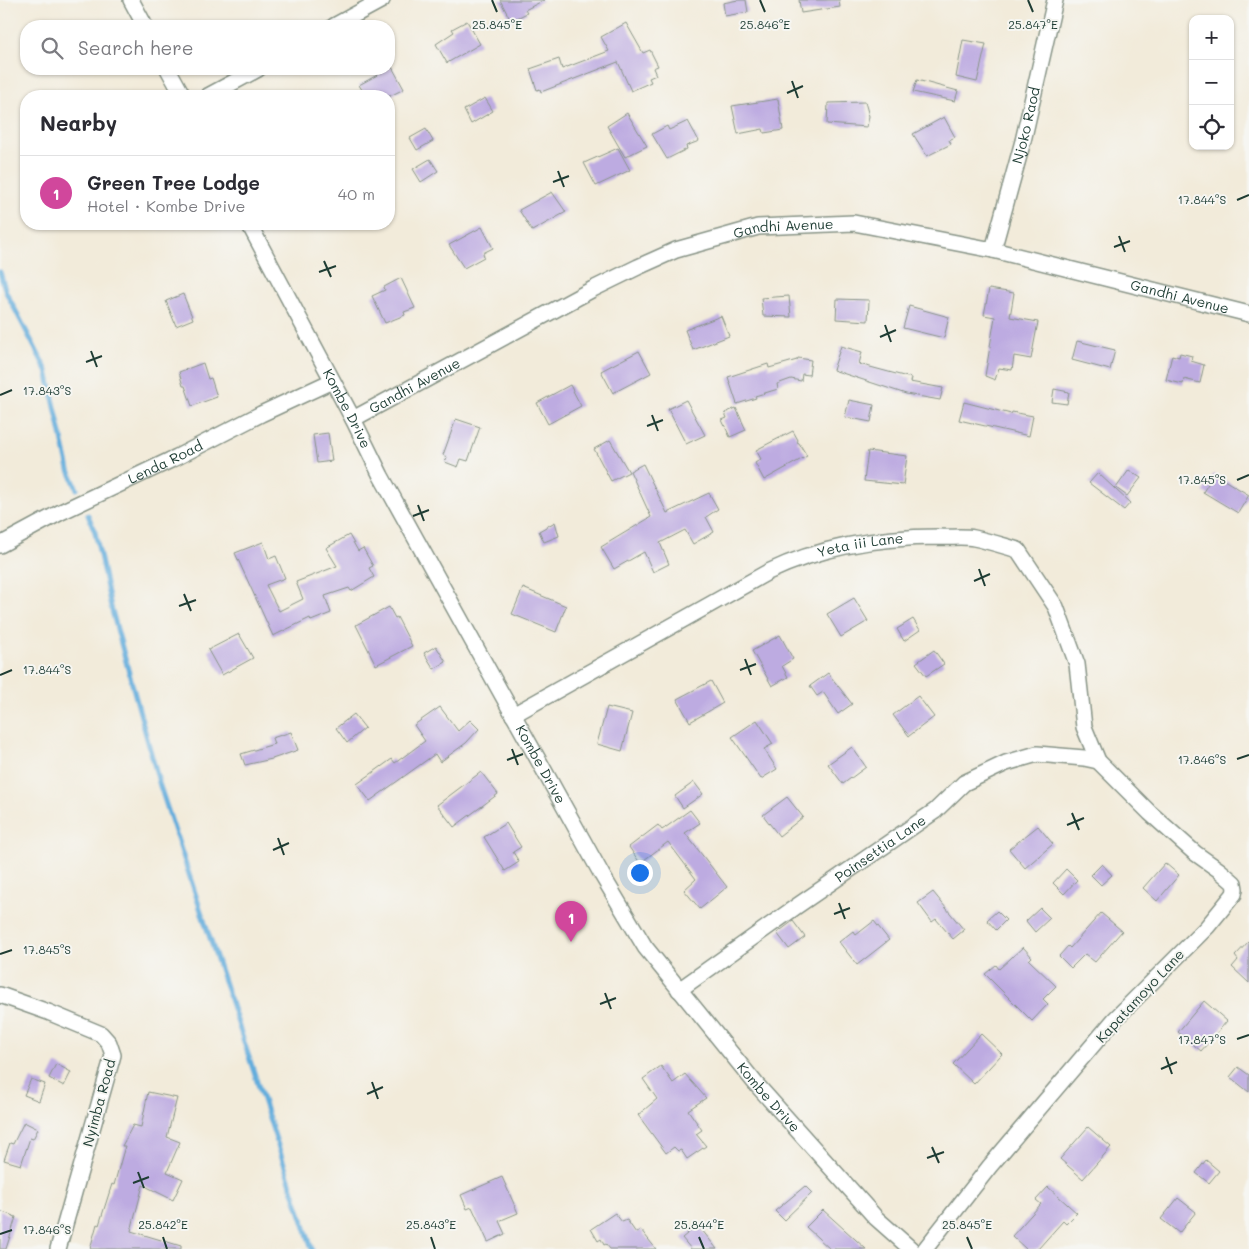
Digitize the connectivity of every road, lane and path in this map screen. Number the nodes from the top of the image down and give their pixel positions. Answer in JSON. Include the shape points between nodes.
{"nodes":[{"id":1,"x":131,"y":0,"type":"edge"},
{"id":2,"x":382,"y":0,"type":"edge"},
{"id":3,"x":1054,"y":0,"type":"edge"},
{"id":4,"x":142,"y":20,"type":"edge"},
{"id":5,"x":345,"y":20,"type":"edge"},
{"id":6,"x":171,"y":75,"type":"edge"},
{"id":7,"x":247,"y":75,"type":"edge"},
{"id":8,"x":180,"y":90,"type":"edge"},
{"id":9,"x":219,"y":90,"type":"edge"},
{"id":10,"x":252,"y":230,"type":"edge"},
{"id":11,"x":993,"y":250,"type":"junction"},
{"id":12,"x":1249,"y":314,"type":"edge"},
{"id":13,"x":332,"y":381,"type":"junction"},
{"id":14,"x":353,"y":419,"type":"junction"},
{"id":15,"x":0,"y":546,"type":"edge"},
{"id":16,"x":513,"y":715,"type":"junction"},
{"id":17,"x":1098,"y":761,"type":"junction"},
{"id":18,"x":678,"y":990,"type":"junction"},
{"id":19,"x":0,"y":995,"type":"edge"},
{"id":20,"x":58,"y":1249,"type":"edge"},
{"id":21,"x":911,"y":1249,"type":"edge"},
{"id":22,"x":925,"y":1249,"type":"edge"}],
"edges":[{"from":1,"to":4,"type":"street"},
{"from":2,"to":5,"type":"street"},
{"from":3,"to":11,"type":"street","name":"Njoko Raod","via":[[1023,141]]},
{"from":6,"to":8,"type":"street"},
{"from":7,"to":9,"type":"street"},
{"from":10,"to":13,"type":"street","name":"Kombe Drive"},
{"from":11,"to":12,"type":"street","name":"Gandhi Avenue"},
{"from":11,"to":14,"type":"street","name":"Gandhi Avenue","via":[[854,223],[758,227],[676,250],[638,267]]},
{"from":13,"to":14,"type":"street","name":"Kombe Drive"},
{"from":13,"to":15,"type":"street","name":"Lenda Road","via":[[61,512]]},
{"from":14,"to":16,"type":"street","name":"Kombe Drive"},
{"from":16,"to":17,"type":"street","name":"Yeta iii Lane","via":[[792,560],[868,541],[908,537],[973,538],[1018,550],[1056,607],[1077,664],[1084,727]]},
{"from":16,"to":18,"type":"street","name":"Kombe Drive","via":[[645,947]]},
{"from":17,"to":18,"type":"street","name":"Poinsettia Lane","via":[[1037,754],[1006,763],[964,783],[935,811]]},
{"from":17,"to":22,"type":"street","name":"Kapatamoyo Lane","via":[[1195,854],[1234,883],[1234,894],[1207,927],[1115,1020],[990,1166]]},
{"from":18,"to":21,"type":"street","name":"Kombe Drive","via":[[756,1084],[876,1218]]},
{"from":19,"to":20,"type":"street","name":"Nyimba Road","via":[[101,1034],[113,1055]]}]}
